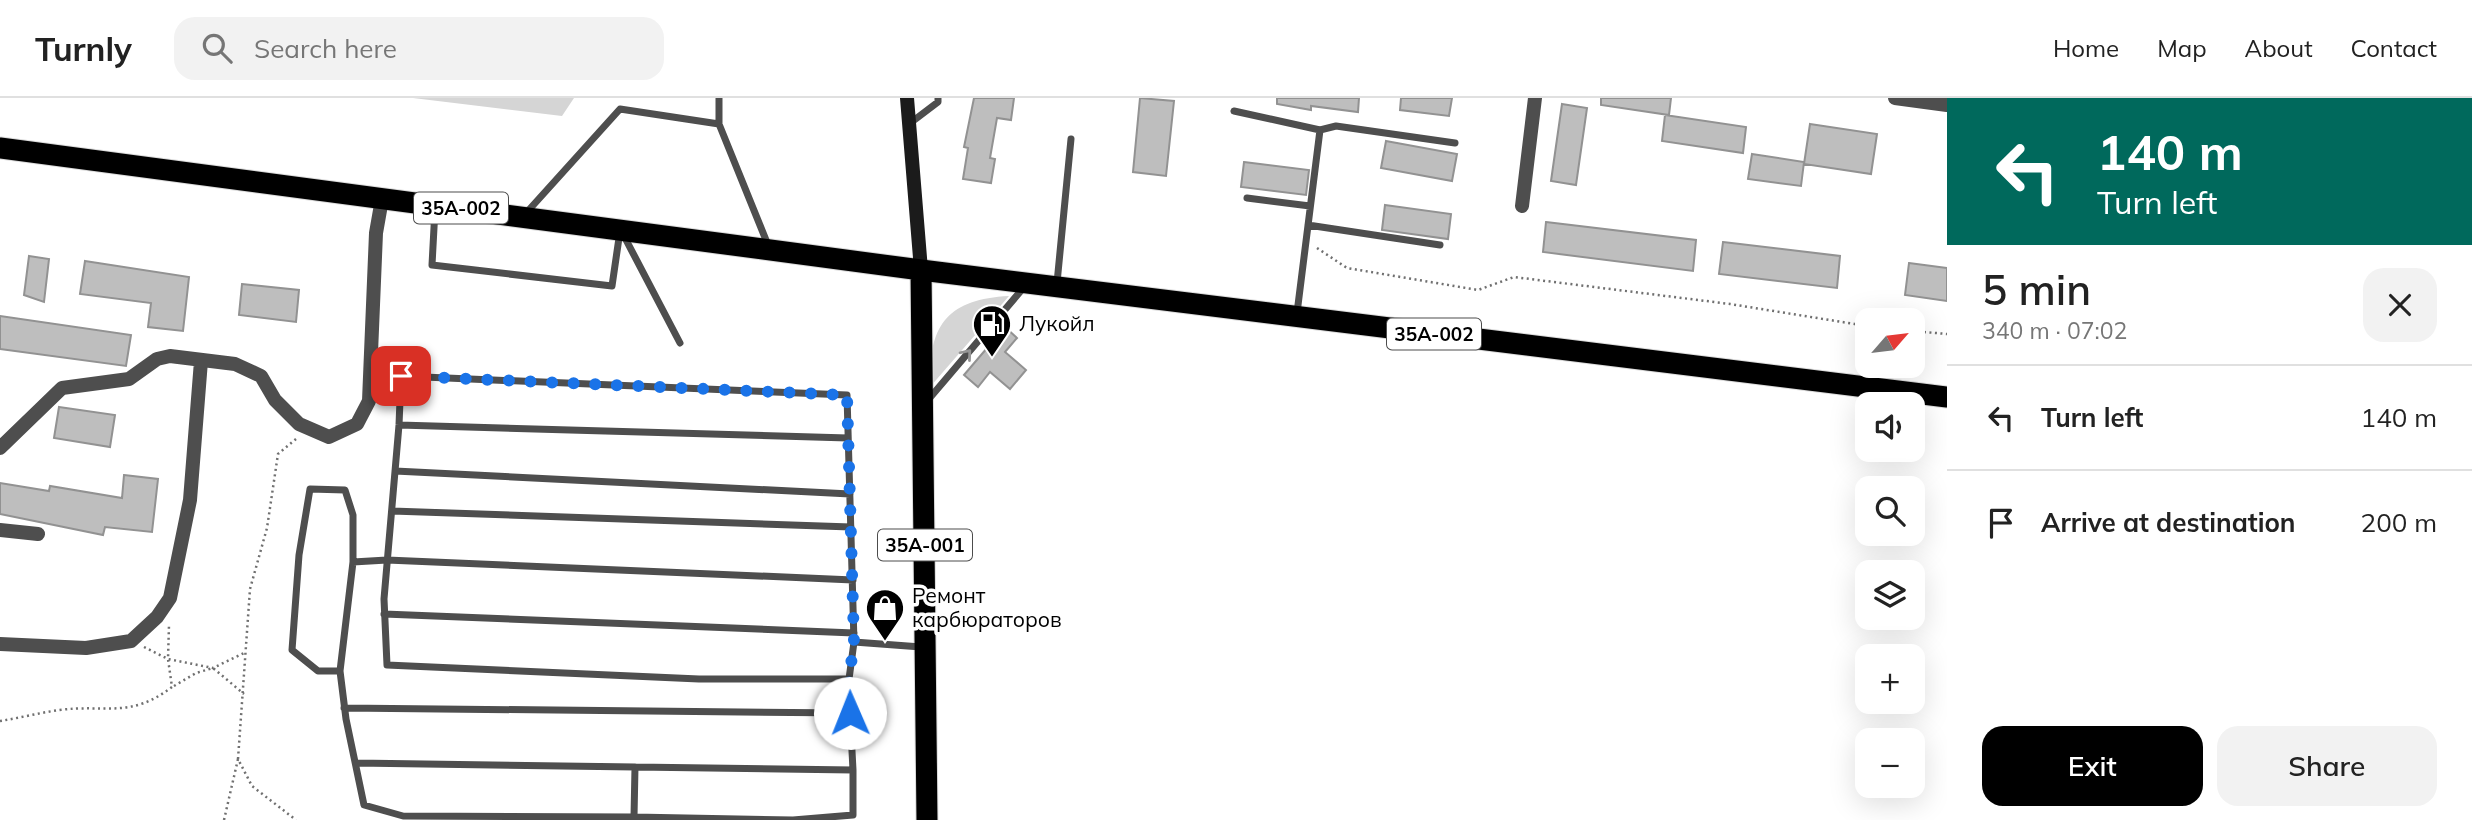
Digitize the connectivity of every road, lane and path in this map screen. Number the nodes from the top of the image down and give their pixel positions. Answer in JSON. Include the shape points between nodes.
{"nodes":[{"id":1,"x":719,"y":98,"type":"edge"},
{"id":2,"x":907,"y":98,"type":"edge"},
{"id":3,"x":938,"y":98,"type":"edge"},
{"id":4,"x":1535,"y":98,"type":"edge"},
{"id":5,"x":1903,"y":99,"type":"edge"},
{"id":6,"x":1947,"y":105,"type":"edge"},
{"id":7,"x":1234,"y":111,"type":"dead end"},
{"id":8,"x":719,"y":124,"type":"junction"},
{"id":9,"x":909,"y":124,"type":"junction"},
{"id":10,"x":1320,"y":131,"type":"junction"},
{"id":11,"x":1071,"y":139,"type":"dead end"},
{"id":12,"x":1455,"y":144,"type":"dead end"},
{"id":13,"x":0,"y":148,"type":"edge"},
{"id":14,"x":1247,"y":198,"type":"dead end"},
{"id":15,"x":382,"y":199,"type":"junction"},
{"id":16,"x":435,"y":205,"type":"junction"},
{"id":17,"x":1310,"y":206,"type":"junction"},
{"id":18,"x":1522,"y":206,"type":"dead end"},
{"id":19,"x":524,"y":216,"type":"junction"},
{"id":20,"x":1308,"y":225,"type":"junction"},
{"id":21,"x":620,"y":229,"type":"junction"},
{"id":22,"x":1306,"y":240,"type":"junction"},
{"id":23,"x":1440,"y":245,"type":"dead end"},
{"id":24,"x":770,"y":250,"type":"junction"},
{"id":25,"x":921,"y":271,"type":"junction"},
{"id":26,"x":1026,"y":284,"type":"junction"},
{"id":27,"x":1056,"y":287,"type":"junction"},
{"id":28,"x":1296,"y":317,"type":"junction"},
{"id":29,"x":1855,"y":324,"type":"edge"},
{"id":30,"x":1925,"y":332,"type":"edge"},
{"id":31,"x":1947,"y":334,"type":"edge"},
{"id":32,"x":680,"y":343,"type":"dead end"},
{"id":33,"x":201,"y":361,"type":"junction"},
{"id":34,"x":1947,"y":397,"type":"edge"},
{"id":35,"x":923,"y":406,"type":"junction"},
{"id":36,"x":400,"y":425,"type":"junction"},
{"id":37,"x":309,"y":429,"type":"junction"},
{"id":38,"x":848,"y":438,"type":"junction"},
{"id":39,"x":0,"y":448,"type":"edge"},
{"id":40,"x":395,"y":471,"type":"junction"},
{"id":41,"x":850,"y":494,"type":"junction"},
{"id":42,"x":391,"y":512,"type":"junction"},
{"id":43,"x":851,"y":527,"type":"junction"},
{"id":44,"x":0,"y":530,"type":"edge"},
{"id":45,"x":38,"y":534,"type":"dead end"},
{"id":46,"x":387,"y":560,"type":"junction"},
{"id":47,"x":353,"y":562,"type":"junction"},
{"id":48,"x":853,"y":580,"type":"junction"},
{"id":49,"x":170,"y":598,"type":"junction"},
{"id":50,"x":384,"y":614,"type":"junction"},
{"id":51,"x":854,"y":633,"type":"junction"},
{"id":52,"x":131,"y":640,"type":"junction"},
{"id":53,"x":854,"y":642,"type":"junction"},
{"id":54,"x":0,"y":644,"type":"edge"},
{"id":55,"x":925,"y":647,"type":"junction"},
{"id":56,"x":246,"y":652,"type":"junction"},
{"id":57,"x":168,"y":659,"type":"junction"},
{"id":58,"x":213,"y":668,"type":"junction"},
{"id":59,"x":340,"y":671,"type":"junction"},
{"id":60,"x":849,"y":679,"type":"junction"},
{"id":61,"x":173,"y":687,"type":"junction"},
{"id":62,"x":244,"y":694,"type":"junction"},
{"id":63,"x":344,"y":708,"type":"junction"},
{"id":64,"x":850,"y":713,"type":"junction"},
{"id":65,"x":0,"y":722,"type":"edge"},
{"id":66,"x":238,"y":759,"type":"junction"},
{"id":67,"x":356,"y":763,"type":"junction"},
{"id":68,"x":635,"y":766,"type":"junction"},
{"id":69,"x":853,"y":770,"type":"junction"},
{"id":70,"x":634,"y":817,"type":"junction"},
{"id":71,"x":224,"y":820,"type":"edge"},
{"id":72,"x":296,"y":820,"type":"edge"},
{"id":73,"x":927,"y":820,"type":"edge"}],
"edges":[{"from":1,"to":8,"type":"lane"},
{"from":2,"to":9,"type":"main road"},
{"from":3,"to":9,"type":"lane"},
{"from":4,"to":18,"type":"street"},
{"from":5,"to":6,"type":"street"},
{"from":7,"to":10,"type":"lane"},
{"from":8,"to":19,"type":"lane","via":[[620,109]]},
{"from":8,"to":24,"type":"lane"},
{"from":9,"to":25,"type":"main road"},
{"from":10,"to":12,"type":"lane","via":[[1336,126]]},
{"from":10,"to":17,"type":"lane"},
{"from":11,"to":27,"type":"lane"},
{"from":13,"to":15,"type":"highway","number":"35А-002"},
{"from":14,"to":17,"type":"lane"},
{"from":15,"to":16,"type":"highway","number":"35А-002"},
{"from":15,"to":37,"type":"street","via":[[376,233],[369,401],[357,424],[329,437]]},
{"from":16,"to":19,"type":"highway","number":"35А-002"},
{"from":16,"to":21,"type":"lane","via":[[432,265],[612,286]]},
{"from":17,"to":20,"type":"lane"},
{"from":19,"to":21,"type":"highway","number":"35А-002"},
{"from":20,"to":22,"type":"lane"},
{"from":20,"to":23,"type":"lane"},
{"from":21,"to":24,"type":"highway","number":"35А-002"},
{"from":21,"to":32,"type":"lane"},
{"from":22,"to":28,"type":"lane"},
{"from":22,"to":29,"type":"path","via":[[1347,268],[1478,290],[1514,278]]},
{"from":24,"to":25,"type":"highway","number":"35А-002"},
{"from":25,"to":26,"type":"highway","number":"35А-002"},
{"from":25,"to":35,"type":"highway","number":"35А-001"},
{"from":26,"to":27,"type":"highway","number":"35А-002"},
{"from":35,"to":26,"type":"lane","one_way":true},
{"from":27,"to":28,"type":"highway","number":"35А-002"},
{"from":28,"to":34,"type":"highway","number":"35А-002"},
{"from":30,"to":31,"type":"path"},
{"from":33,"to":37,"type":"street","via":[[235,364],[261,376],[275,400]]},
{"from":33,"to":39,"type":"street","via":[[170,356],[157,359],[129,379],[62,388]]},
{"from":33,"to":49,"type":"street","via":[[190,500]]},
{"from":35,"to":55,"type":"highway","number":"35А-001"},
{"from":36,"to":38,"type":"lane"},
{"from":36,"to":38,"type":"lane","via":[[401,376],[847,395]]},
{"from":36,"to":40,"type":"lane"},
{"from":37,"to":56,"type":"path","via":[[278,454],[267,528],[250,589]]},
{"from":38,"to":41,"type":"lane"},
{"from":40,"to":41,"type":"lane"},
{"from":40,"to":42,"type":"lane"},
{"from":41,"to":43,"type":"lane"},
{"from":42,"to":43,"type":"lane"},
{"from":42,"to":46,"type":"lane"},
{"from":43,"to":48,"type":"lane"},
{"from":44,"to":45,"type":"street"},
{"from":46,"to":47,"type":"lane"},
{"from":46,"to":48,"type":"lane"},
{"from":46,"to":50,"type":"lane"},
{"from":47,"to":59,"type":"lane"},
{"from":47,"to":59,"type":"lane","via":[[353,514],[345,490],[310,489],[299,555],[292,650],[318,671]]},
{"from":48,"to":51,"type":"lane"},
{"from":49,"to":52,"type":"street"},
{"from":49,"to":57,"type":"path"},
{"from":50,"to":51,"type":"lane"},
{"from":50,"to":60,"type":"lane","via":[[387,665],[699,679]]},
{"from":51,"to":53,"type":"lane"},
{"from":52,"to":54,"type":"street","via":[[86,648]]},
{"from":52,"to":57,"type":"path"},
{"from":53,"to":55,"type":"lane"},
{"from":53,"to":60,"type":"lane"},
{"from":55,"to":73,"type":"highway","number":"35А-001"},
{"from":56,"to":58,"type":"path"},
{"from":56,"to":62,"type":"path"},
{"from":57,"to":58,"type":"path"},
{"from":57,"to":61,"type":"path"},
{"from":58,"to":61,"type":"path"},
{"from":58,"to":62,"type":"path"},
{"from":59,"to":63,"type":"lane"},
{"from":60,"to":64,"type":"lane"},
{"from":61,"to":65,"type":"path","via":[[153,702],[131,708],[60,710]]},
{"from":62,"to":66,"type":"path"},
{"from":63,"to":64,"type":"lane"},
{"from":63,"to":67,"type":"lane"},
{"from":64,"to":69,"type":"lane"},
{"from":66,"to":71,"type":"path"},
{"from":66,"to":72,"type":"path","via":[[253,786]]},
{"from":67,"to":68,"type":"lane"},
{"from":67,"to":70,"type":"lane","via":[[364,805],[403,816]]},
{"from":68,"to":69,"type":"lane"},
{"from":68,"to":70,"type":"lane"},
{"from":69,"to":70,"type":"lane","via":[[853,815],[793,820]]}]}
